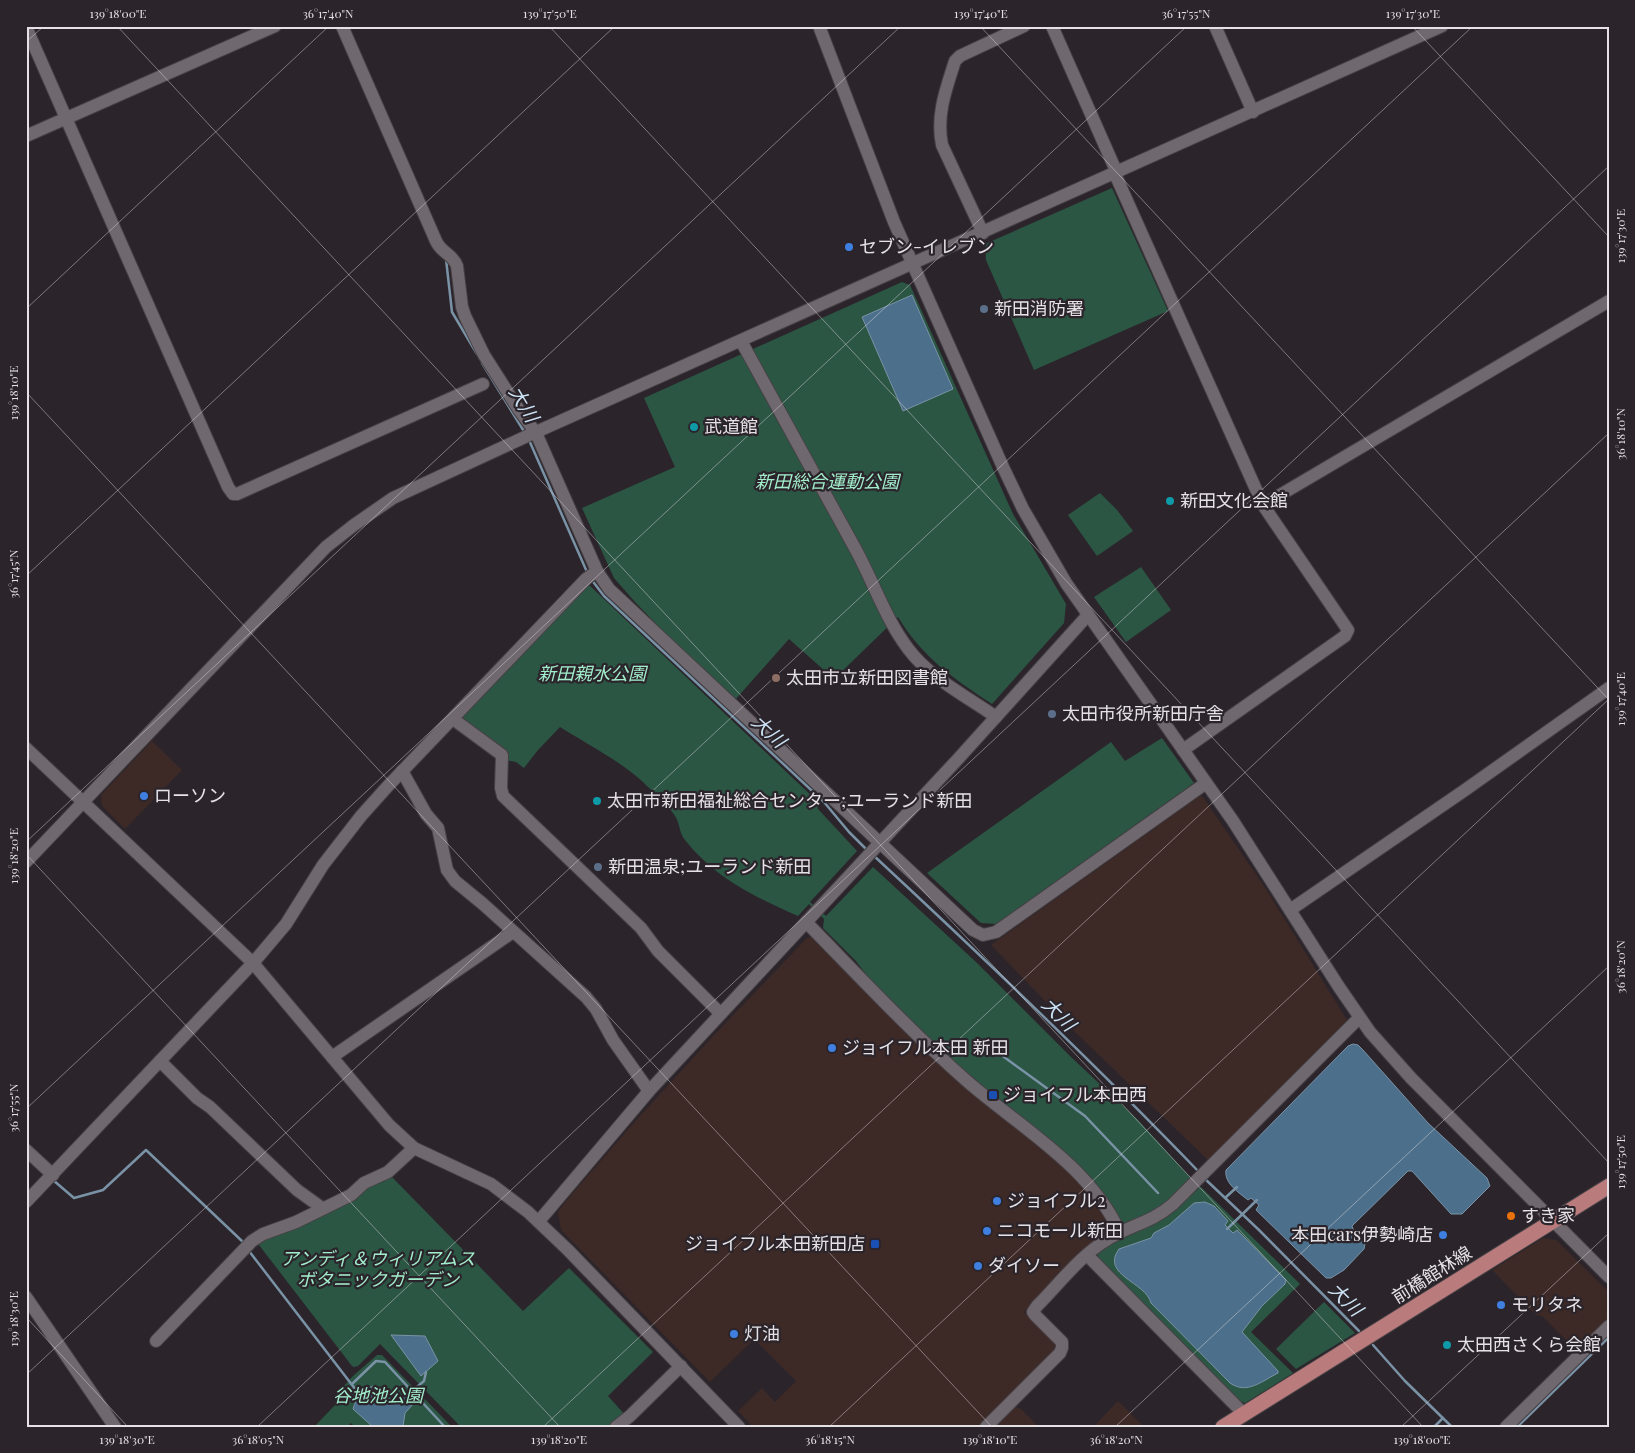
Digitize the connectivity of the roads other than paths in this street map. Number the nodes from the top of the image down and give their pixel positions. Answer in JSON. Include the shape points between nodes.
{"nodes":[{"id":1,"x":275,"y":26,"type":"edge"},
{"id":2,"x":342,"y":26,"type":"edge"},
{"id":3,"x":819,"y":26,"type":"edge"},
{"id":4,"x":1024,"y":26,"type":"edge"},
{"id":5,"x":1052,"y":26,"type":"edge"},
{"id":6,"x":1215,"y":26,"type":"edge"},
{"id":7,"x":1442,"y":26,"type":"edge"},
{"id":8,"x":26,"y":27,"type":"edge"},
{"id":9,"x":1253,"y":112,"type":"junction"},
{"id":10,"x":66,"y":118,"type":"junction"},
{"id":11,"x":26,"y":136,"type":"edge"},
{"id":12,"x":1116,"y":173,"type":"junction"},
{"id":13,"x":983,"y":233,"type":"junction"},
{"id":14,"x":913,"y":263,"type":"junction"},
{"id":15,"x":1609,"y":301,"type":"edge"},
{"id":16,"x":741,"y":341,"type":"junction"},
{"id":17,"x":483,"y":384,"type":"dead end"},
{"id":18,"x":529,"y":436,"type":"junction"},
{"id":19,"x":1263,"y":506,"type":"junction"},
{"id":20,"x":597,"y":572,"type":"junction"},
{"id":21,"x":1088,"y":615,"type":"junction"},
{"id":22,"x":1609,"y":688,"type":"edge"},
{"id":23,"x":996,"y":717,"type":"junction"},
{"id":24,"x":453,"y":719,"type":"junction"},
{"id":25,"x":26,"y":748,"type":"edge"},
{"id":26,"x":1183,"y":750,"type":"junction"},
{"id":27,"x":402,"y":771,"type":"junction"},
{"id":28,"x":1206,"y":783,"type":"junction"},
{"id":29,"x":84,"y":802,"type":"junction"},
{"id":30,"x":878,"y":846,"type":"junction"},
{"id":31,"x":26,"y":862,"type":"edge"},
{"id":32,"x":1290,"y":910,"type":"junction"},
{"id":33,"x":806,"y":922,"type":"junction"},
{"id":34,"x":513,"y":932,"type":"junction"},
{"id":35,"x":253,"y":963,"type":"junction"},
{"id":36,"x":720,"y":1014,"type":"junction"},
{"id":37,"x":1360,"y":1018,"type":"junction"},
{"id":38,"x":332,"y":1056,"type":"junction"},
{"id":39,"x":160,"y":1061,"type":"junction"},
{"id":40,"x":649,"y":1091,"type":"junction"},
{"id":41,"x":414,"y":1148,"type":"junction"},
{"id":42,"x":26,"y":1150,"type":"edge"},
{"id":43,"x":52,"y":1175,"type":"junction"},
{"id":44,"x":1609,"y":1186,"type":"edge"},
{"id":45,"x":26,"y":1202,"type":"edge"},
{"id":46,"x":322,"y":1208,"type":"junction"},
{"id":47,"x":539,"y":1221,"type":"junction"},
{"id":48,"x":1552,"y":1221,"type":"junction"},
{"id":49,"x":1120,"y":1233,"type":"junction"},
{"id":50,"x":1087,"y":1255,"type":"junction"},
{"id":51,"x":1609,"y":1277,"type":"edge"},
{"id":52,"x":26,"y":1297,"type":"edge"},
{"id":53,"x":1609,"y":1326,"type":"edge"},
{"id":54,"x":156,"y":1341,"type":"dead end"},
{"id":55,"x":680,"y":1366,"type":"junction"},
{"id":56,"x":1244,"y":1414,"type":"junction"},
{"id":57,"x":115,"y":1427,"type":"edge"},
{"id":58,"x":616,"y":1427,"type":"edge"},
{"id":59,"x":739,"y":1427,"type":"edge"},
{"id":60,"x":986,"y":1427,"type":"edge"},
{"id":61,"x":1223,"y":1427,"type":"edge"},
{"id":62,"x":1506,"y":1427,"type":"edge"}],
"edges":[{"from":1,"to":10,"type":"street"},
{"from":2,"to":18,"type":"street","via":[[440,250],[455,260],[465,316],[484,355],[519,410]]},
{"from":3,"to":14,"type":"street","via":[[863,144]]},
{"from":4,"to":13,"type":"street","via":[[960,56],[942,106],[942,144]]},
{"from":5,"to":12,"type":"street"},
{"from":6,"to":9,"type":"street"},
{"from":7,"to":9,"type":"street"},
{"from":8,"to":10,"type":"street"},
{"from":9,"to":12,"type":"street"},
{"from":10,"to":11,"type":"street"},
{"from":10,"to":17,"type":"street","via":[[232,494]]},
{"from":12,"to":13,"type":"street"},
{"from":12,"to":19,"type":"street"},
{"from":13,"to":14,"type":"street"},
{"from":14,"to":16,"type":"street"},
{"from":14,"to":21,"type":"street","via":[[1023,510]]},
{"from":15,"to":19,"type":"street"},
{"from":16,"to":18,"type":"street"},
{"from":16,"to":23,"type":"street","via":[[906,645],[933,672]]},
{"from":18,"to":20,"type":"street"},
{"from":18,"to":29,"type":"street","via":[[393,498],[326,547]]},
{"from":19,"to":26,"type":"street","via":[[1347,632]]},
{"from":20,"to":24,"type":"street","via":[[586,579]]},
{"from":20,"to":30,"type":"street","via":[[628,608]]},
{"from":21,"to":23,"type":"street"},
{"from":21,"to":26,"type":"street"},
{"from":22,"to":32,"type":"street"},
{"from":23,"to":30,"type":"street"},
{"from":24,"to":27,"type":"street"},
{"from":24,"to":36,"type":"street","via":[[502,755],[503,796],[641,928],[658,951]]},
{"from":25,"to":29,"type":"street"},
{"from":26,"to":28,"type":"street"},
{"from":27,"to":34,"type":"street","via":[[426,814],[438,828],[451,876]]},
{"from":27,"to":35,"type":"street","via":[[340,843],[286,924]]},
{"from":28,"to":30,"type":"street","via":[[989,934],[973,930]]},
{"from":28,"to":32,"type":"street"},
{"from":29,"to":31,"type":"street"},
{"from":29,"to":35,"type":"street"},
{"from":30,"to":33,"type":"street"},
{"from":32,"to":37,"type":"street"},
{"from":33,"to":36,"type":"street"},
{"from":33,"to":49,"type":"street","via":[[968,1082],[1069,1165],[1100,1199]]},
{"from":34,"to":38,"type":"street"},
{"from":34,"to":40,"type":"street","via":[[586,997]]},
{"from":35,"to":38,"type":"street"},
{"from":35,"to":39,"type":"street"},
{"from":36,"to":40,"type":"street"},
{"from":37,"to":48,"type":"street","via":[[1411,1078]]},
{"from":37,"to":49,"type":"street","via":[[1162,1213]]},
{"from":38,"to":41,"type":"street","via":[[389,1125]]},
{"from":39,"to":43,"type":"street"},
{"from":39,"to":46,"type":"street","via":[[297,1190]]},
{"from":40,"to":47,"type":"street"},
{"from":41,"to":46,"type":"street","via":[[388,1172]]},
{"from":41,"to":47,"type":"street","via":[[492,1184]]},
{"from":42,"to":43,"type":"street"},
{"from":43,"to":45,"type":"street"},
{"from":44,"to":48,"type":"main road","name":"前橋館林線"},
{"from":46,"to":54,"type":"street","via":[[252,1241]]},
{"from":47,"to":55,"type":"street"},
{"from":48,"to":51,"type":"street"},
{"from":48,"to":56,"type":"main road","name":"前橋館林線"},
{"from":49,"to":50,"type":"street"},
{"from":50,"to":56,"type":"street"},
{"from":50,"to":60,"type":"street","via":[[1034,1312],[1062,1342],[1060,1353]]},
{"from":52,"to":57,"type":"street"},
{"from":53,"to":62,"type":"street"},
{"from":55,"to":58,"type":"street"},
{"from":55,"to":59,"type":"street"},
{"from":56,"to":61,"type":"main road","name":"前橋館林線"}]}
